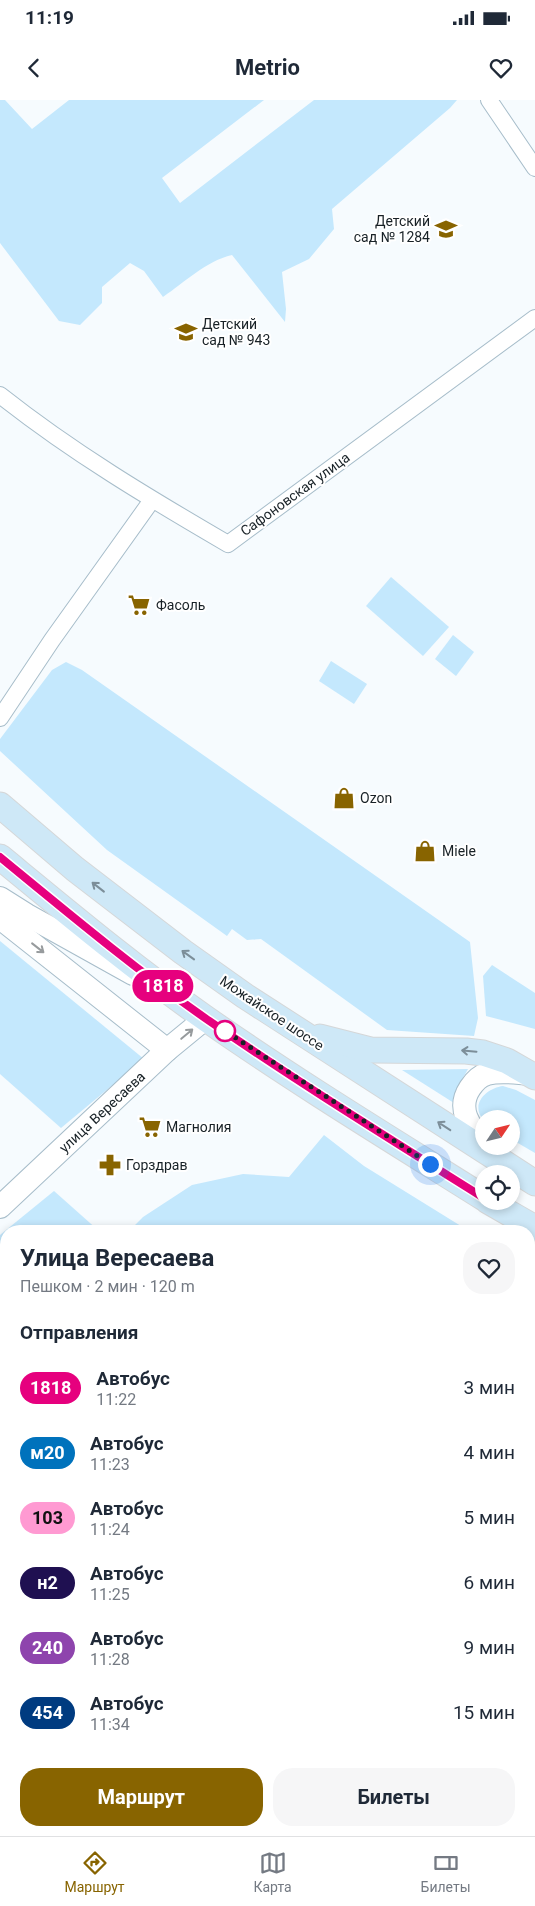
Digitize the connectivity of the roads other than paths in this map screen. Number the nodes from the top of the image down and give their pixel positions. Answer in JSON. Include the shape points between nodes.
{"nodes":[{"id":1,"x":489,"y":100,"type":"edge"},
{"id":2,"x":535,"y":168,"type":"edge"},
{"id":3,"x":535,"y":318,"type":"edge"},
{"id":4,"x":0,"y":395,"type":"edge"},
{"id":5,"x":152,"y":500,"type":"junction"},
{"id":6,"x":0,"y":718,"type":"edge"},
{"id":7,"x":0,"y":805,"type":"edge"},
{"id":8,"x":0,"y":857,"type":"edge"},
{"id":9,"x":0,"y":898,"type":"edge"},
{"id":10,"x":0,"y":918,"type":"edge"},
{"id":11,"x":179,"y":999,"type":"junction"},
{"id":12,"x":206,"y":1018,"type":"junction"},
{"id":13,"x":285,"y":1024,"type":"junction"},
{"id":14,"x":167,"y":1050,"type":"junction"},
{"id":15,"x":533,"y":1075,"type":"edge"},
{"id":16,"x":475,"y":1133,"type":"edge"},
{"id":17,"x":475,"y":1143,"type":"edge"},
{"id":18,"x":494,"y":1155,"type":"edge"},
{"id":19,"x":535,"y":1183,"type":"edge"},
{"id":20,"x":475,"y":1192,"type":"edge"},
{"id":21,"x":0,"y":1207,"type":"edge"},
{"id":22,"x":504,"y":1210,"type":"edge"},
{"id":23,"x":530,"y":1225,"type":"edge"}],
"edges":[{"from":1,"to":2,"type":"street"},
{"from":3,"to":5,"type":"street","name":"Сафоновская улица","via":[[228,544]]},
{"from":4,"to":5,"type":"street","name":"Сафоновская улица","via":[[90,461]]},
{"from":5,"to":6,"type":"street"},
{"from":13,"to":7,"type":"main road","name":"Можайское шоссе","one_way":true,"via":[[183,952],[75,869]]},
{"from":8,"to":11,"type":"main road"},
{"from":9,"to":11,"type":"street"},
{"from":10,"to":14,"type":"street","one_way":true},
{"from":11,"to":12,"type":"main road"},
{"from":14,"to":12,"type":"street","name":"улица Вересаева","one_way":true},
{"from":12,"to":20,"type":"main road"},
{"from":15,"to":13,"type":"main road","one_way":true,"via":[[483,1053],[466,1050],[371,1050],[327,1040]]},
{"from":17,"to":13,"type":"main road","name":"Можайское шоссе","one_way":true},
{"from":14,"to":21,"type":"street","name":"улица Вересаева"},
{"from":15,"to":16,"type":"street","via":[[502,1071],[482,1076],[474,1082],[463,1104]]},
{"from":18,"to":19,"type":"main road","name":"Можайское шоссе"},
{"from":22,"to":23,"type":"main road"}]}
